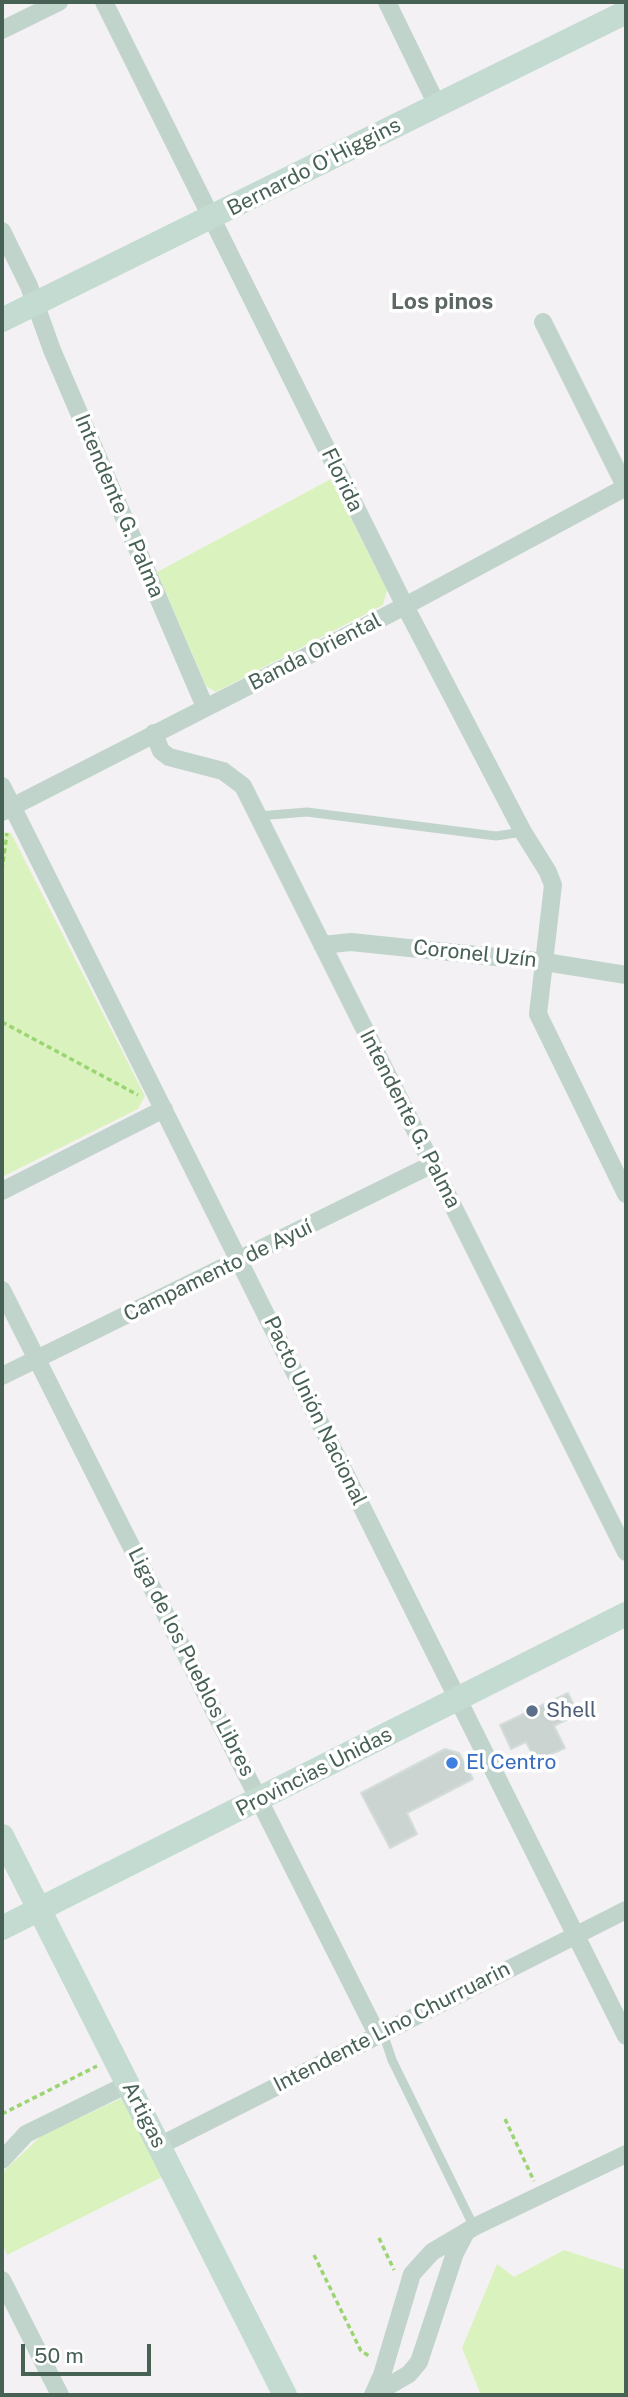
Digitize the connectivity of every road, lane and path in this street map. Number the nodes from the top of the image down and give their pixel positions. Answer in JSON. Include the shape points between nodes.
{"nodes":[{"id":1,"x":59,"y":2,"type":"edge"},
{"id":2,"x":103,"y":2,"type":"edge"},
{"id":3,"x":387,"y":2,"type":"edge"},
{"id":4,"x":626,"y":12,"type":"edge"},
{"id":5,"x":2,"y":30,"type":"edge"},
{"id":6,"x":437,"y":105,"type":"junction"},
{"id":7,"x":212,"y":218,"type":"junction"},
{"id":8,"x":2,"y":231,"type":"edge"},
{"id":9,"x":36,"y":303,"type":"junction"},
{"id":10,"x":2,"y":320,"type":"edge"},
{"id":11,"x":543,"y":322,"type":"dead end"},
{"id":12,"x":626,"y":488,"type":"edge"},
{"id":13,"x":405,"y":606,"type":"junction"},
{"id":14,"x":205,"y":707,"type":"junction"},
{"id":15,"x":154,"y":733,"type":"junction"},
{"id":16,"x":2,"y":786,"type":"edge"},
{"id":17,"x":7,"y":810,"type":"edge"},
{"id":18,"x":259,"y":816,"type":"junction"},
{"id":19,"x":523,"y":832,"type":"junction"},
{"id":20,"x":2,"y":870,"type":"edge"},
{"id":21,"x":322,"y":945,"type":"junction"},
{"id":22,"x":545,"y":962,"type":"junction"},
{"id":23,"x":626,"y":975,"type":"edge"},
{"id":24,"x":2,"y":1022,"type":"edge"},
{"id":25,"x":164,"y":1109,"type":"junction"},
{"id":26,"x":433,"y":1164,"type":"junction"},
{"id":27,"x":2,"y":1191,"type":"edge"},
{"id":28,"x":626,"y":1194,"type":"edge"},
{"id":29,"x":240,"y":1261,"type":"junction"},
{"id":30,"x":2,"y":1290,"type":"edge"},
{"id":31,"x":37,"y":1359,"type":"junction"},
{"id":32,"x":2,"y":1376,"type":"edge"},
{"id":33,"x":626,"y":1552,"type":"edge"},
{"id":34,"x":626,"y":1614,"type":"edge"},
{"id":35,"x":458,"y":1699,"type":"junction"},
{"id":36,"x":261,"y":1799,"type":"junction"},
{"id":37,"x":2,"y":1836,"type":"edge"},
{"id":38,"x":39,"y":1909,"type":"junction"},
{"id":39,"x":626,"y":1910,"type":"edge"},
{"id":40,"x":2,"y":1928,"type":"edge"},
{"id":41,"x":575,"y":1936,"type":"junction"},
{"id":42,"x":380,"y":2033,"type":"junction"},
{"id":43,"x":626,"y":2036,"type":"edge"},
{"id":44,"x":114,"y":2058,"type":"junction"},
{"id":45,"x":128,"y":2084,"type":"junction"},
{"id":46,"x":2,"y":2114,"type":"edge"},
{"id":47,"x":505,"y":2119,"type":"dead end"},
{"id":48,"x":159,"y":2146,"type":"junction"},
{"id":49,"x":626,"y":2154,"type":"edge"},
{"id":50,"x":2,"y":2160,"type":"edge"},
{"id":51,"x":541,"y":2195,"type":"junction"},
{"id":52,"x":470,"y":2230,"type":"junction"},
{"id":53,"x":379,"y":2238,"type":"dead end"},
{"id":54,"x":314,"y":2255,"type":"dead end"},
{"id":55,"x":2,"y":2280,"type":"edge"},
{"id":56,"x":409,"y":2287,"type":"junction"},
{"id":57,"x":385,"y":2364,"type":"junction"},
{"id":58,"x":60,"y":2395,"type":"edge"},
{"id":59,"x":285,"y":2395,"type":"edge"}],
"edges":[{"from":1,"to":5,"type":"street"},
{"from":2,"to":7,"type":"street","name":"Florida"},
{"from":3,"to":6,"type":"street"},
{"from":4,"to":6,"type":"street","name":"Bernardo O'Higgins"},
{"from":6,"to":7,"type":"street","name":"Bernardo O'Higgins"},
{"from":7,"to":9,"type":"street","name":"Bernardo O'Higgins"},
{"from":7,"to":13,"type":"street","name":"Florida"},
{"from":8,"to":9,"type":"street","name":"Intendente G. Palma"},
{"from":9,"to":10,"type":"street","name":"Bernardo O'Higgins"},
{"from":9,"to":14,"type":"street","name":"Intendente G. Palma"},
{"from":11,"to":12,"type":"street"},
{"from":12,"to":13,"type":"street","name":"Banda Oriental"},
{"from":13,"to":14,"type":"street","name":"Banda Oriental"},
{"from":13,"to":19,"type":"street","name":"Florida"},
{"from":14,"to":15,"type":"street","name":"Banda Oriental"},
{"from":15,"to":17,"type":"street","name":"Banda Oriental"},
{"from":15,"to":18,"type":"street","name":"Intendente G. Palma","via":[[161,751],[169,757],[235,778]]},
{"from":16,"to":17,"type":"street","name":"Pacto Unión Nacional"},
{"from":17,"to":20,"type":"path"},
{"from":17,"to":25,"type":"street","name":"Pacto Unión Nacional"},
{"from":18,"to":19,"type":"lane","via":[[307,812],[496,836]]},
{"from":18,"to":21,"type":"street","name":"Intendente G. Palma"},
{"from":19,"to":22,"type":"street","name":"Florida","via":[[552,885]]},
{"from":21,"to":22,"type":"street","name":"Coronel Uzín","via":[[351,942]]},
{"from":21,"to":26,"type":"street","name":"Intendente G. Palma"},
{"from":22,"to":23,"type":"street","name":"Coronel Uzín"},
{"from":22,"to":28,"type":"street","name":"Florida","via":[[538,1014]]},
{"from":24,"to":25,"type":"path"},
{"from":25,"to":27,"type":"street"},
{"from":25,"to":29,"type":"street","name":"Pacto Unión Nacional"},
{"from":26,"to":29,"type":"street","name":"Campamento de Ayuí"},
{"from":26,"to":33,"type":"street","name":"Intendente G. Palma"},
{"from":29,"to":31,"type":"street","name":"Campamento de Ayuí"},
{"from":29,"to":35,"type":"street","name":"Pacto Unión Nacional"},
{"from":30,"to":31,"type":"street","name":"Liga de los Pueblos Libres"},
{"from":31,"to":32,"type":"street","name":"Campamento de Ayuí"},
{"from":31,"to":36,"type":"street","name":"Liga de los Pueblos Libres"},
{"from":34,"to":35,"type":"street","name":"Provincias Unidas"},
{"from":35,"to":36,"type":"street","name":"Provincias Unidas"},
{"from":35,"to":41,"type":"street","name":"Pacto Unión Nacional"},
{"from":36,"to":38,"type":"street","name":"Provincias Unidas"},
{"from":36,"to":42,"type":"street","name":"Liga de los Pueblos Libres"},
{"from":37,"to":38,"type":"street","name":"Artigas"},
{"from":38,"to":40,"type":"street","name":"Provincias Unidas"},
{"from":38,"to":44,"type":"street","name":"Artigas"},
{"from":39,"to":41,"type":"street","name":"Intendente Lino Churruarin"},
{"from":41,"to":42,"type":"street","name":"Intendente Lino Churruarin"},
{"from":41,"to":43,"type":"street","name":"Pacto Unión Nacional"},
{"from":42,"to":48,"type":"street","name":"Intendente Lino Churruarin"},
{"from":42,"to":52,"type":"lane"},
{"from":44,"to":45,"type":"street","name":"Artigas"},
{"from":44,"to":46,"type":"path"},
{"from":45,"to":48,"type":"street","name":"Artigas"},
{"from":45,"to":50,"type":"street","via":[[26,2134]]},
{"from":47,"to":51,"type":"path"},
{"from":48,"to":59,"type":"street","name":"Artigas"},
{"from":49,"to":51,"type":"street"},
{"from":51,"to":52,"type":"street"},
{"from":52,"to":56,"type":"street","via":[[432,2252],[412,2274]]},
{"from":52,"to":57,"type":"street","via":[[455,2253],[419,2362],[409,2374],[373,2395]]},
{"from":53,"to":56,"type":"path","via":[[401,2283]]},
{"from":54,"to":57,"type":"path","via":[[361,2351]]},
{"from":55,"to":58,"type":"street"},
{"from":56,"to":57,"type":"street"}]}
